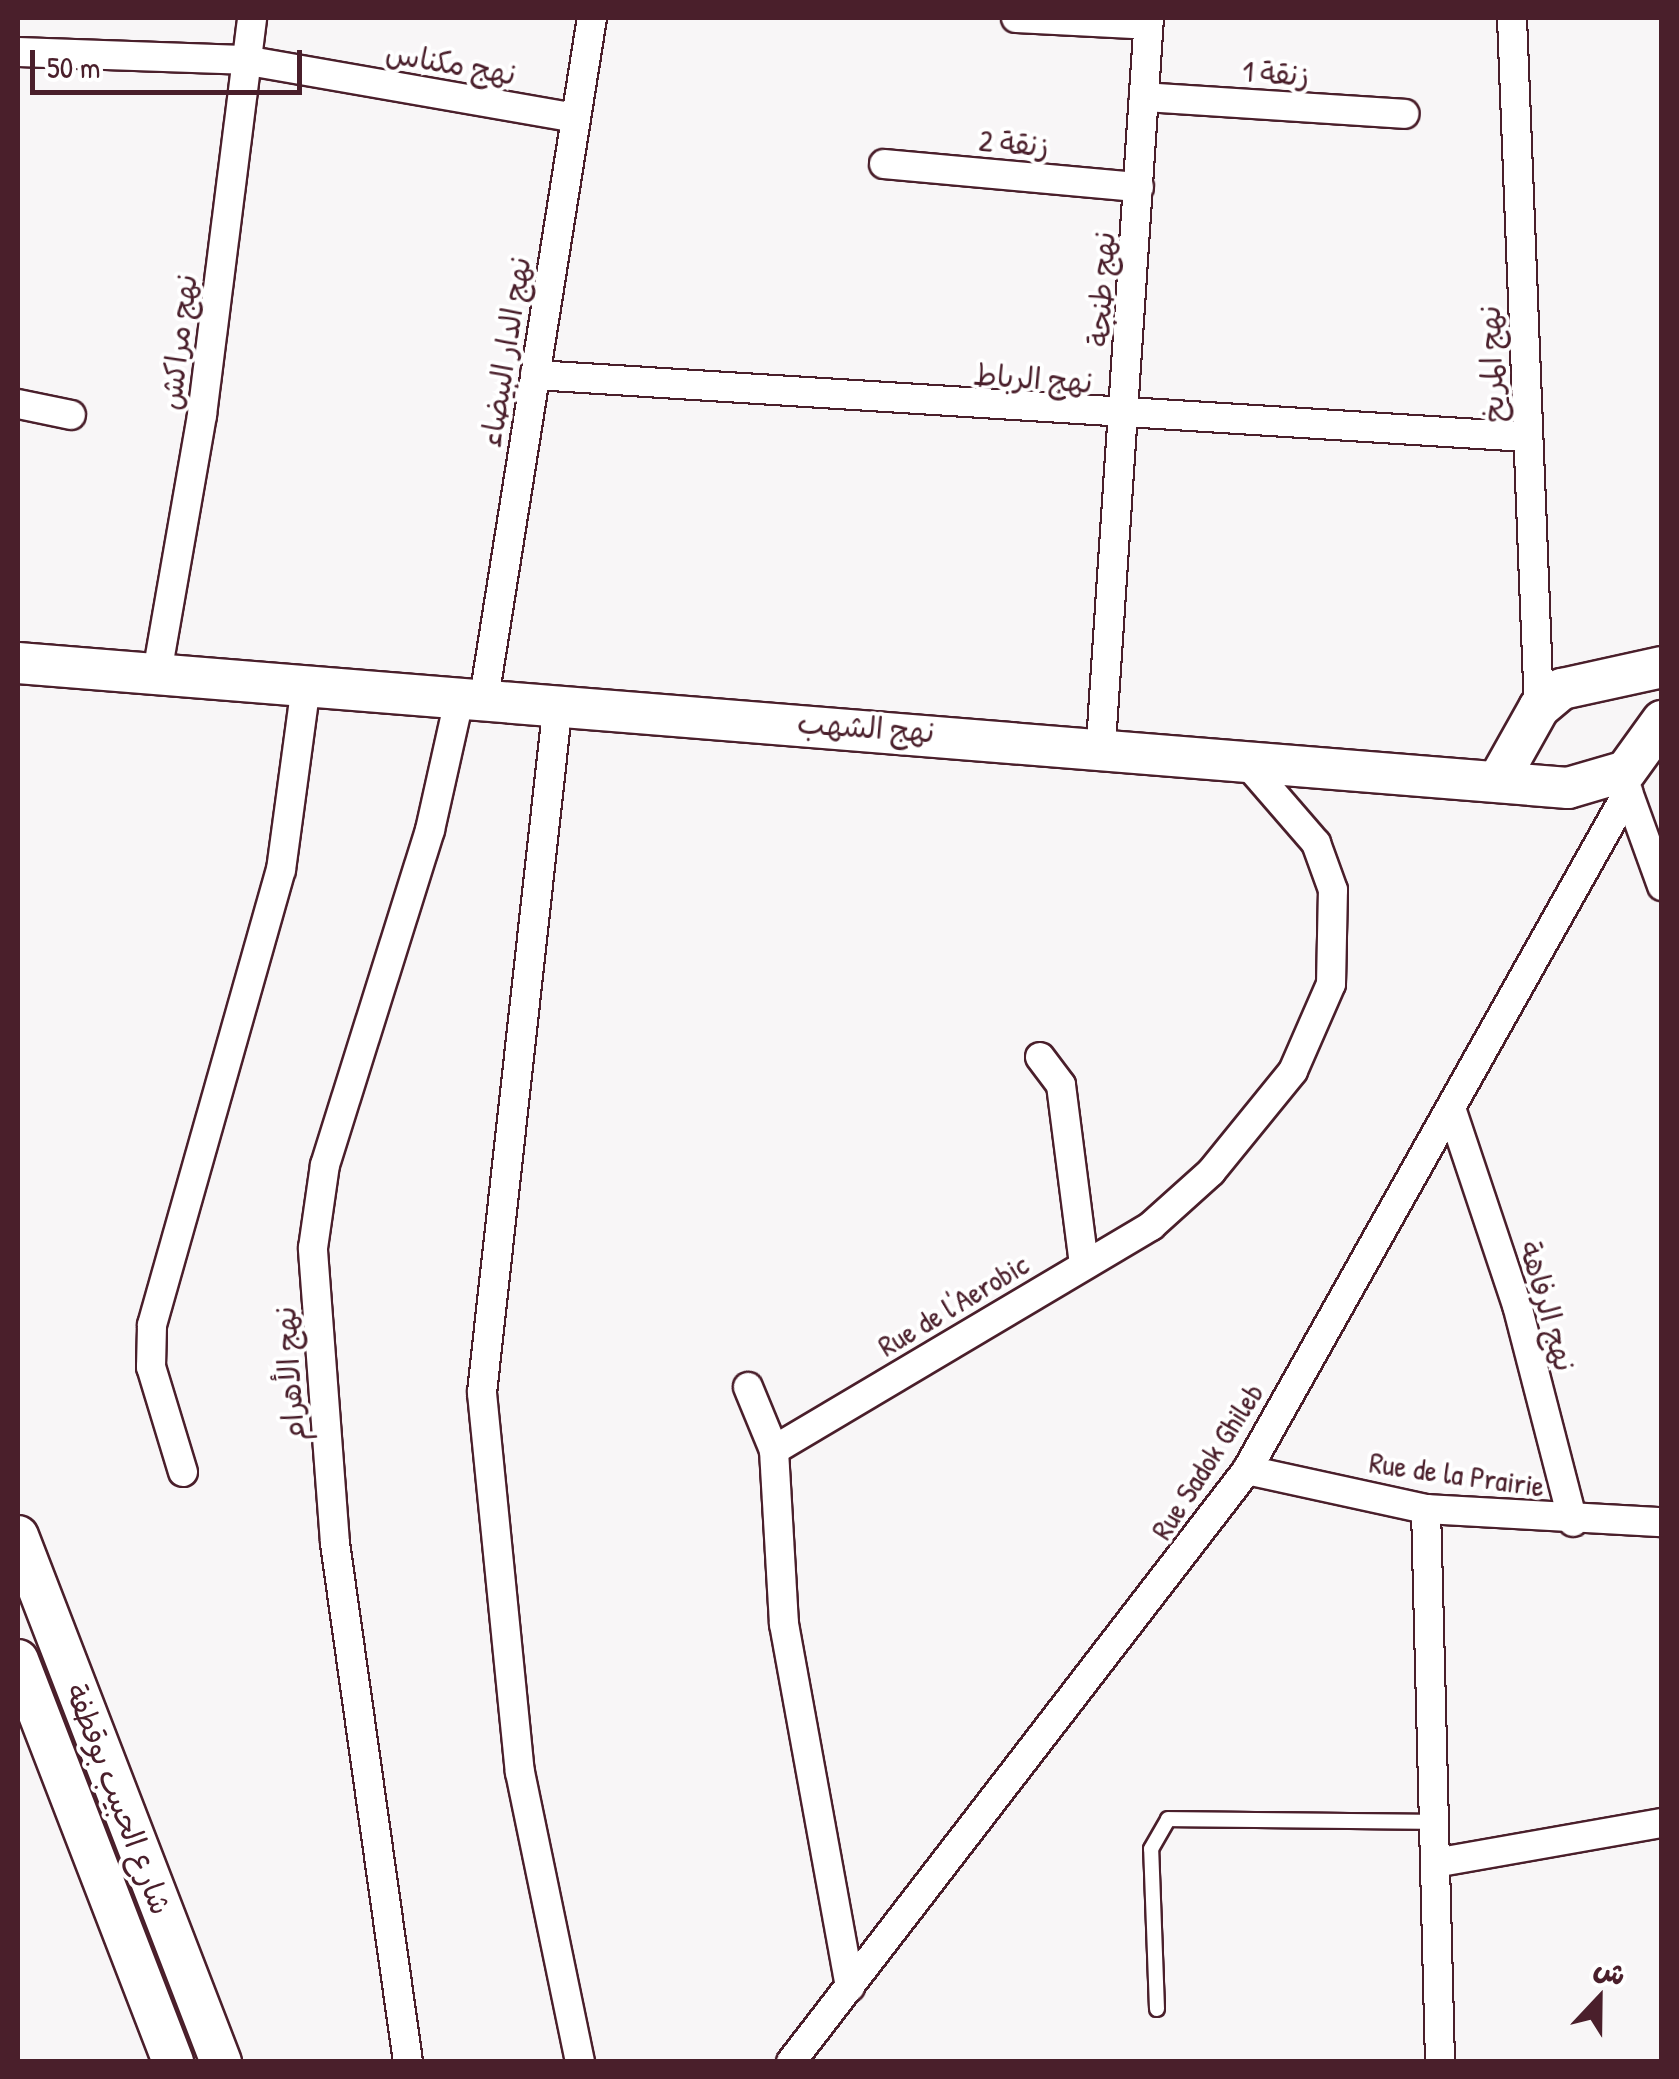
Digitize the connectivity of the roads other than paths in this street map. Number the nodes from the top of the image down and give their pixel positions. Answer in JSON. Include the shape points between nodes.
{"nodes":[{"id":1,"x":252,"y":18,"type":"edge"},
{"id":2,"x":592,"y":18,"type":"edge"},
{"id":3,"x":1016,"y":18,"type":"edge"},
{"id":4,"x":1512,"y":18,"type":"edge"},
{"id":5,"x":1148,"y":21,"type":"edge"},
{"id":6,"x":18,"y":52,"type":"edge"},
{"id":7,"x":244,"y":60,"type":"junction"},
{"id":8,"x":1144,"y":98,"type":"junction"},
{"id":9,"x":1404,"y":114,"type":"dead end"},
{"id":10,"x":575,"y":118,"type":"junction"},
{"id":11,"x":884,"y":164,"type":"dead end"},
{"id":12,"x":1139,"y":187,"type":"junction"},
{"id":13,"x":534,"y":375,"type":"junction"},
{"id":14,"x":18,"y":404,"type":"edge"},
{"id":15,"x":71,"y":415,"type":"dead end"},
{"id":16,"x":1126,"y":418,"type":"junction"},
{"id":17,"x":1527,"y":438,"type":"junction"},
{"id":18,"x":18,"y":663,"type":"edge"},
{"id":19,"x":1662,"y":668,"type":"edge"},
{"id":20,"x":157,"y":673,"type":"junction"},
{"id":21,"x":306,"y":685,"type":"junction"},
{"id":22,"x":472,"y":697,"type":"junction"},
{"id":23,"x":558,"y":703,"type":"junction"},
{"id":24,"x":1539,"y":708,"type":"junction"},
{"id":25,"x":1662,"y":722,"type":"edge"},
{"id":26,"x":1100,"y":744,"type":"junction"},
{"id":27,"x":1244,"y":760,"type":"junction"},
{"id":28,"x":1498,"y":781,"type":"junction"},
{"id":29,"x":1627,"y":782,"type":"junction"},
{"id":30,"x":1662,"y":886,"type":"edge"},
{"id":31,"x":1040,"y":1058,"type":"dead end"},
{"id":32,"x":1452,"y":1111,"type":"junction"},
{"id":33,"x":1084,"y":1264,"type":"junction"},
{"id":34,"x":748,"y":1386,"type":"dead end"},
{"id":35,"x":774,"y":1450,"type":"junction"},
{"id":36,"x":1247,"y":1470,"type":"junction"},
{"id":37,"x":184,"y":1472,"type":"dead end"},
{"id":38,"x":1426,"y":1509,"type":"junction"},
{"id":39,"x":1573,"y":1522,"type":"junction"},
{"id":40,"x":1662,"y":1522,"type":"edge"},
{"id":41,"x":18,"y":1536,"type":"edge"},
{"id":42,"x":18,"y":1660,"type":"edge"},
{"id":43,"x":1438,"y":1822,"type":"junction"},
{"id":44,"x":1662,"y":1823,"type":"edge"},
{"id":45,"x":1440,"y":1862,"type":"junction"},
{"id":46,"x":850,"y":1986,"type":"junction"},
{"id":47,"x":1156,"y":2008,"type":"dead end"},
{"id":48,"x":174,"y":2062,"type":"edge"},
{"id":49,"x":221,"y":2062,"type":"edge"},
{"id":50,"x":408,"y":2062,"type":"edge"},
{"id":51,"x":580,"y":2062,"type":"edge"},
{"id":52,"x":791,"y":2062,"type":"edge"},
{"id":53,"x":1440,"y":2062,"type":"edge"}],
"edges":[{"from":1,"to":7,"type":"street","name":"نهج مراكش"},
{"from":2,"to":10,"type":"street","name":"نهج الدار البيضاء"},
{"from":3,"to":5,"type":"street"},
{"from":4,"to":17,"type":"street","name":"نهج المريخ"},
{"from":5,"to":8,"type":"street","name":"نهج طنجة"},
{"from":6,"to":7,"type":"street","name":"نهج مكناس"},
{"from":7,"to":10,"type":"street","name":"نهج مكناس"},
{"from":7,"to":20,"type":"street","name":"نهج مراكش","via":[[202,414]]},
{"from":8,"to":9,"type":"street","name":"زنقة 1"},
{"from":8,"to":12,"type":"street","name":"نهج طنجة"},
{"from":10,"to":13,"type":"street","name":"نهج الدار البيضاء"},
{"from":11,"to":12,"type":"street","name":"زنقة 2"},
{"from":12,"to":16,"type":"street","name":"نهج طنجة"},
{"from":13,"to":16,"type":"street","name":"نهج الرباط"},
{"from":13,"to":22,"type":"street","name":"نهج الدار البيضاء"},
{"from":14,"to":15,"type":"street"},
{"from":16,"to":17,"type":"street","name":"نهج الرباط"},
{"from":16,"to":26,"type":"street","name":"نهج طنجة"},
{"from":17,"to":24,"type":"street","name":"نهج المريخ"},
{"from":18,"to":20,"type":"street","name":"نهج الشهب"},
{"from":19,"to":24,"type":"street","via":[[1586,678]]},
{"from":20,"to":21,"type":"street","name":"نهج الشهب"},
{"from":21,"to":22,"type":"street","name":"نهج الشهب"},
{"from":21,"to":37,"type":"street","via":[[281,870],[152,1325],[151,1368]]},
{"from":22,"to":23,"type":"street","name":"نهج الشهب"},
{"from":22,"to":50,"type":"street","name":"نهج الأهرام","via":[[324,1164],[313,1248],[335,1543]]},
{"from":23,"to":26,"type":"street","name":"نهج الشهب"},
{"from":23,"to":51,"type":"street","via":[[508,1090],[482,1393],[520,1772]]},
{"from":24,"to":28,"type":"street"},
{"from":25,"to":29,"type":"street"},
{"from":26,"to":27,"type":"street","name":"نهج الشهب"},
{"from":27,"to":28,"type":"street","name":"نهج الشهب"},
{"from":27,"to":33,"type":"street","name":"Rue de l'Aerobic","via":[[1316,843],[1332,890],[1331,984],[1292,1070],[1211,1172],[1151,1226]]},
{"from":28,"to":29,"type":"street","name":"نهج الشهب"},
{"from":29,"to":30,"type":"street"},
{"from":29,"to":32,"type":"street","name":"Rue Sadok Ghileb","via":[[1600,844]]},
{"from":31,"to":33,"type":"street","via":[[1061,1085]]},
{"from":32,"to":36,"type":"street","name":"Rue Sadok Ghileb"},
{"from":32,"to":39,"type":"street","name":"نهج الرفاهة","via":[[1517,1306]]},
{"from":33,"to":35,"type":"street","name":"Rue de l'Aerobic"},
{"from":34,"to":35,"type":"street"},
{"from":35,"to":46,"type":"street","via":[[784,1624]]},
{"from":36,"to":38,"type":"street","name":"Rue de la Prairie"},
{"from":36,"to":46,"type":"street","name":"Rue Sadok Ghileb"},
{"from":38,"to":39,"type":"street","name":"Rue de la Prairie"},
{"from":38,"to":43,"type":"street"},
{"from":39,"to":40,"type":"street","name":"Rue de la Prairie"},
{"from":41,"to":49,"type":"street","name":"شارع الحبيب بوقطفة"},
{"from":42,"to":48,"type":"street","name":"شارع الحبيب بوقطفة"},
{"from":43,"to":45,"type":"street"},
{"from":43,"to":47,"type":"lane","via":[[1168,1819],[1151,1849]]},
{"from":44,"to":45,"type":"street"},
{"from":45,"to":53,"type":"street"},
{"from":46,"to":52,"type":"street","name":"Rue Sadok Ghileb"}]}
